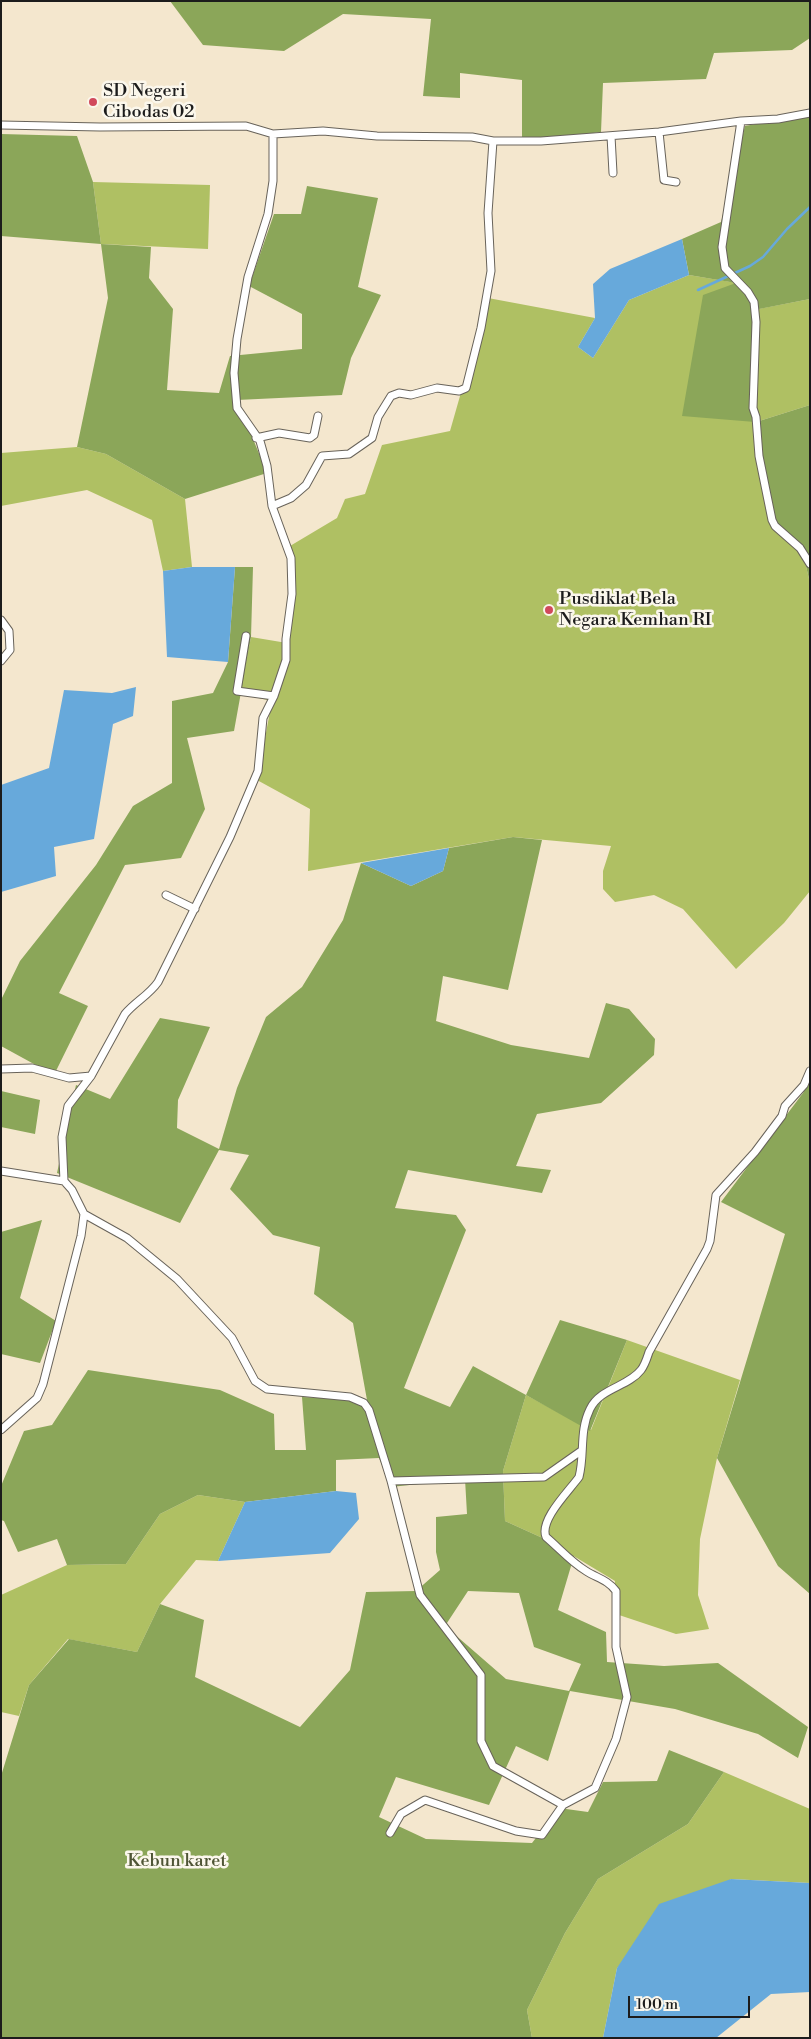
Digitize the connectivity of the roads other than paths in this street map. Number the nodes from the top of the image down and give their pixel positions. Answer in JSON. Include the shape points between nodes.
{"nodes":[{"id":1,"x":810,"y":113,"type":"edge"},
{"id":2,"x":741,"y":121,"type":"junction"},
{"id":3,"x":1,"y":125,"type":"edge"},
{"id":4,"x":659,"y":132,"type":"junction"},
{"id":5,"x":272,"y":134,"type":"junction"},
{"id":6,"x":611,"y":136,"type":"junction"},
{"id":7,"x":493,"y":141,"type":"junction"},
{"id":8,"x":614,"y":173,"type":"dead end"},
{"id":9,"x":676,"y":182,"type":"dead end"},
{"id":10,"x":318,"y":416,"type":"dead end"},
{"id":11,"x":256,"y":438,"type":"junction"},
{"id":12,"x":272,"y":506,"type":"junction"},
{"id":13,"x":810,"y":564,"type":"edge"},
{"id":14,"x":1,"y":620,"type":"edge"},
{"id":15,"x":246,"y":636,"type":"dead end"},
{"id":16,"x":1,"y":661,"type":"edge"},
{"id":17,"x":274,"y":696,"type":"junction"},
{"id":18,"x":166,"y":895,"type":"dead end"},
{"id":19,"x":195,"y":909,"type":"junction"},
{"id":20,"x":1,"y":1069,"type":"edge"},
{"id":21,"x":810,"y":1071,"type":"edge"},
{"id":22,"x":92,"y":1076,"type":"junction"},
{"id":23,"x":1,"y":1171,"type":"edge"},
{"id":24,"x":64,"y":1181,"type":"junction"},
{"id":25,"x":84,"y":1214,"type":"junction"},
{"id":26,"x":1,"y":1430,"type":"edge"},
{"id":27,"x":581,"y":1451,"type":"junction"},
{"id":28,"x":391,"y":1481,"type":"junction"},
{"id":29,"x":563,"y":1806,"type":"junction"},
{"id":30,"x":390,"y":1833,"type":"dead end"}],
"edges":[{"from":1,"to":2,"type":"street"},
{"from":2,"to":4,"type":"street"},
{"from":2,"to":13,"type":"street","via":[[722,247],[725,268],[754,302],[753,408],[772,520],[800,548]]},
{"from":3,"to":5,"type":"street","via":[[246,126]]},
{"from":4,"to":6,"type":"street"},
{"from":4,"to":9,"type":"street","via":[[664,180]]},
{"from":5,"to":7,"type":"street","via":[[322,131],[377,136],[472,137]]},
{"from":5,"to":11,"type":"street","via":[[273,181],[268,214],[248,277],[234,372],[237,408]]},
{"from":6,"to":7,"type":"street","via":[[541,142]]},
{"from":6,"to":8,"type":"street"},
{"from":7,"to":12,"type":"street","via":[[488,213],[491,271],[466,388],[459,391],[437,388],[391,396],[378,417],[372,438],[349,454],[322,456],[306,485],[291,498]]},
{"from":10,"to":11,"type":"street","via":[[314,435],[310,438],[279,433]]},
{"from":11,"to":12,"type":"street","via":[[260,441],[267,466]]},
{"from":12,"to":17,"type":"street","via":[[290,549],[292,594],[286,660]]},
{"from":14,"to":16,"type":"street","via":[[9,631],[10,650]]},
{"from":15,"to":17,"type":"street","via":[[237,691]]},
{"from":17,"to":19,"type":"street","via":[[263,718],[258,771]]},
{"from":18,"to":19,"type":"street"},
{"from":19,"to":22,"type":"street","via":[[158,982],[125,1014]]},
{"from":20,"to":22,"type":"street","via":[[32,1068],[70,1078]]},
{"from":21,"to":27,"type":"street","via":[[804,1085],[785,1106],[782,1116],[755,1152],[716,1195],[707,1249],[642,1369],[605,1393],[590,1408]]},
{"from":22,"to":24,"type":"street","via":[[68,1106],[62,1137]]},
{"from":23,"to":24,"type":"street"},
{"from":24,"to":25,"type":"street"},
{"from":25,"to":26,"type":"street","via":[[43,1384],[37,1398]]},
{"from":25,"to":28,"type":"street","via":[[126,1238],[177,1279],[232,1338],[255,1381],[267,1389],[350,1398],[364,1403]]},
{"from":27,"to":28,"type":"street","via":[[544,1477]]},
{"from":27,"to":29,"type":"street","via":[[579,1477],[546,1520],[544,1532],[573,1562],[610,1583],[616,1591],[616,1647],[627,1697],[616,1739],[595,1788]]},
{"from":28,"to":29,"type":"street","via":[[420,1595],[481,1675],[481,1741],[493,1766]]},
{"from":29,"to":30,"type":"street","via":[[542,1835],[516,1831],[425,1800],[400,1814]]}]}
